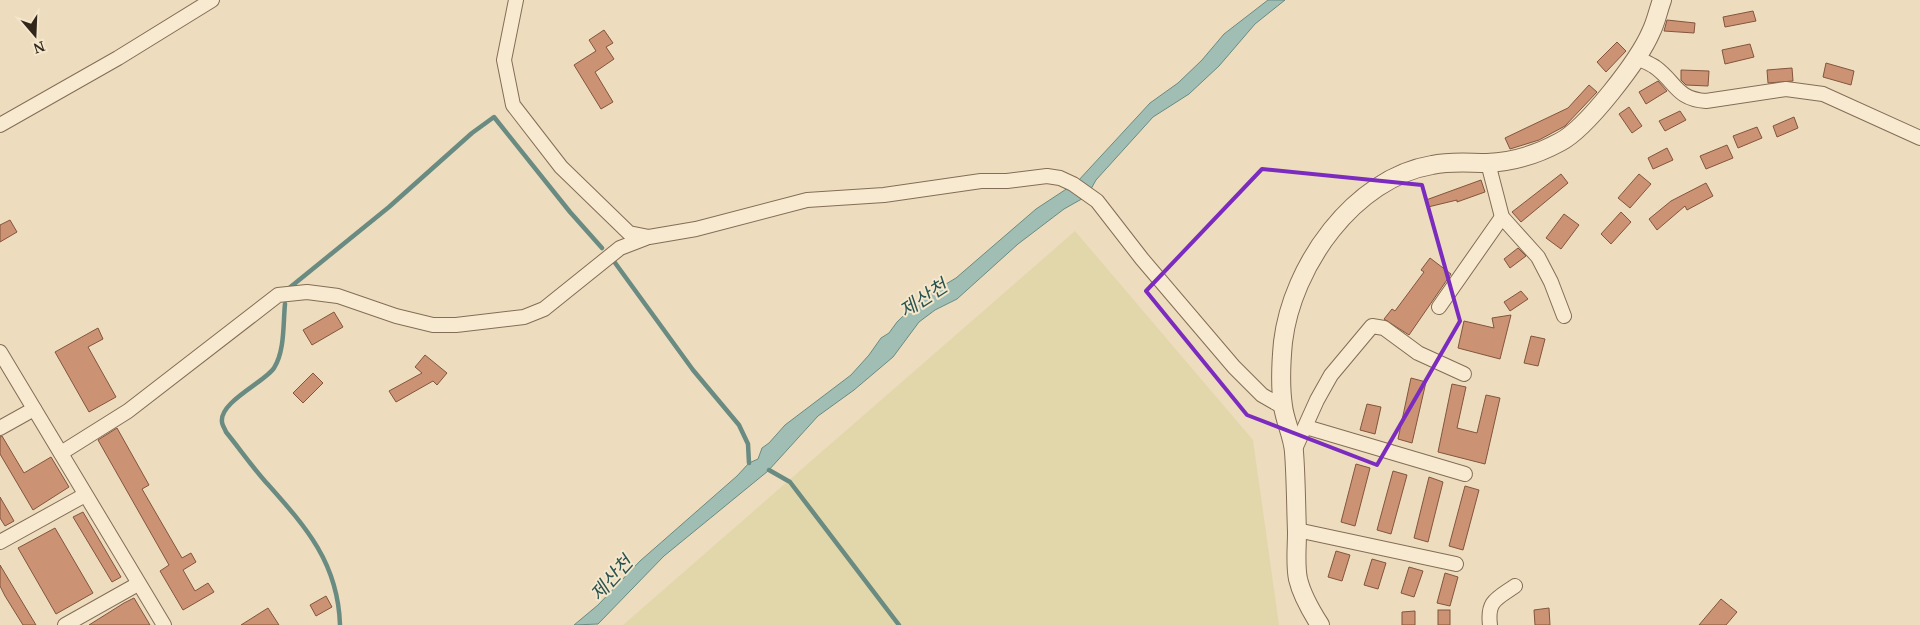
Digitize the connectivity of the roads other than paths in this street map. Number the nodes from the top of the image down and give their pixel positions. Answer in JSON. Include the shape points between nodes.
{"nodes":[{"id":1,"x":212,"y":0,"type":"edge"},
{"id":2,"x":516,"y":0,"type":"edge"},
{"id":3,"x":1662,"y":0,"type":"edge"},
{"id":4,"x":1637,"y":58,"type":"junction"},
{"id":5,"x":0,"y":125,"type":"edge"},
{"id":6,"x":1920,"y":138,"type":"edge"},
{"id":7,"x":1488,"y":163,"type":"junction"},
{"id":8,"x":1502,"y":217,"type":"junction"},
{"id":9,"x":649,"y":237,"type":"junction"},
{"id":10,"x":1439,"y":307,"type":"dead end"},
{"id":11,"x":1564,"y":316,"type":"dead end"},
{"id":12,"x":0,"y":352,"type":"edge"},
{"id":13,"x":1464,"y":374,"type":"dead end"},
{"id":14,"x":1283,"y":407,"type":"junction"},
{"id":15,"x":34,"y":409,"type":"junction"},
{"id":16,"x":1306,"y":427,"type":"junction"},
{"id":17,"x":0,"y":428,"type":"edge"},
{"id":18,"x":1294,"y":451,"type":"junction"},
{"id":19,"x":61,"y":454,"type":"junction"},
{"id":20,"x":1465,"y":474,"type":"dead end"},
{"id":21,"x":85,"y":495,"type":"junction"},
{"id":22,"x":1297,"y":530,"type":"junction"},
{"id":23,"x":0,"y":542,"type":"edge"},
{"id":24,"x":1456,"y":564,"type":"dead end"},
{"id":25,"x":138,"y":584,"type":"junction"},
{"id":26,"x":1515,"y":586,"type":"dead end"},
{"id":27,"x":64,"y":625,"type":"edge"},
{"id":28,"x":164,"y":625,"type":"edge"},
{"id":29,"x":1320,"y":625,"type":"edge"},
{"id":30,"x":1490,"y":625,"type":"edge"}],
"edges":[{"from":1,"to":5,"type":"street"},
{"from":2,"to":9,"type":"street","via":[[504,60],[513,105],[560,167],[613,220],[629,233]]},
{"from":3,"to":4,"type":"street","via":[[1651,34]]},
{"from":4,"to":6,"type":"street","via":[[1655,67],[1681,94],[1694,100],[1786,89],[1823,94]]},
{"from":4,"to":7,"type":"street","via":[[1583,126],[1572,135],[1539,153]]},
{"from":7,"to":8,"type":"street"},
{"from":7,"to":14,"type":"street","via":[[1449,162],[1412,169],[1374,188],[1345,214],[1314,258],[1288,317],[1282,349]]},
{"from":8,"to":10,"type":"street"},
{"from":8,"to":11,"type":"street","via":[[1538,257]]},
{"from":9,"to":14,"type":"street","via":[[740,219],[807,200],[884,195],[972,182],[1047,176],[1060,178],[1097,201],[1107,218],[1234,367],[1262,395]]},
{"from":9,"to":19,"type":"street","via":[[620,248],[544,309],[524,317],[433,325],[338,296],[307,292],[278,296],[128,411]]},
{"from":12,"to":15,"type":"street"},
{"from":13,"to":16,"type":"street","via":[[1418,353],[1384,328],[1372,326],[1331,375]]},
{"from":14,"to":18,"type":"street"},
{"from":15,"to":17,"type":"street"},
{"from":15,"to":19,"type":"street"},
{"from":16,"to":18,"type":"street"},
{"from":16,"to":20,"type":"street"},
{"from":18,"to":22,"type":"street"},
{"from":19,"to":21,"type":"street"},
{"from":21,"to":23,"type":"street"},
{"from":21,"to":25,"type":"street"},
{"from":22,"to":24,"type":"street"},
{"from":22,"to":29,"type":"street","via":[[1298,579]]},
{"from":25,"to":27,"type":"street"},
{"from":25,"to":28,"type":"street"},
{"from":26,"to":30,"type":"street","via":[[1491,604]]}]}
